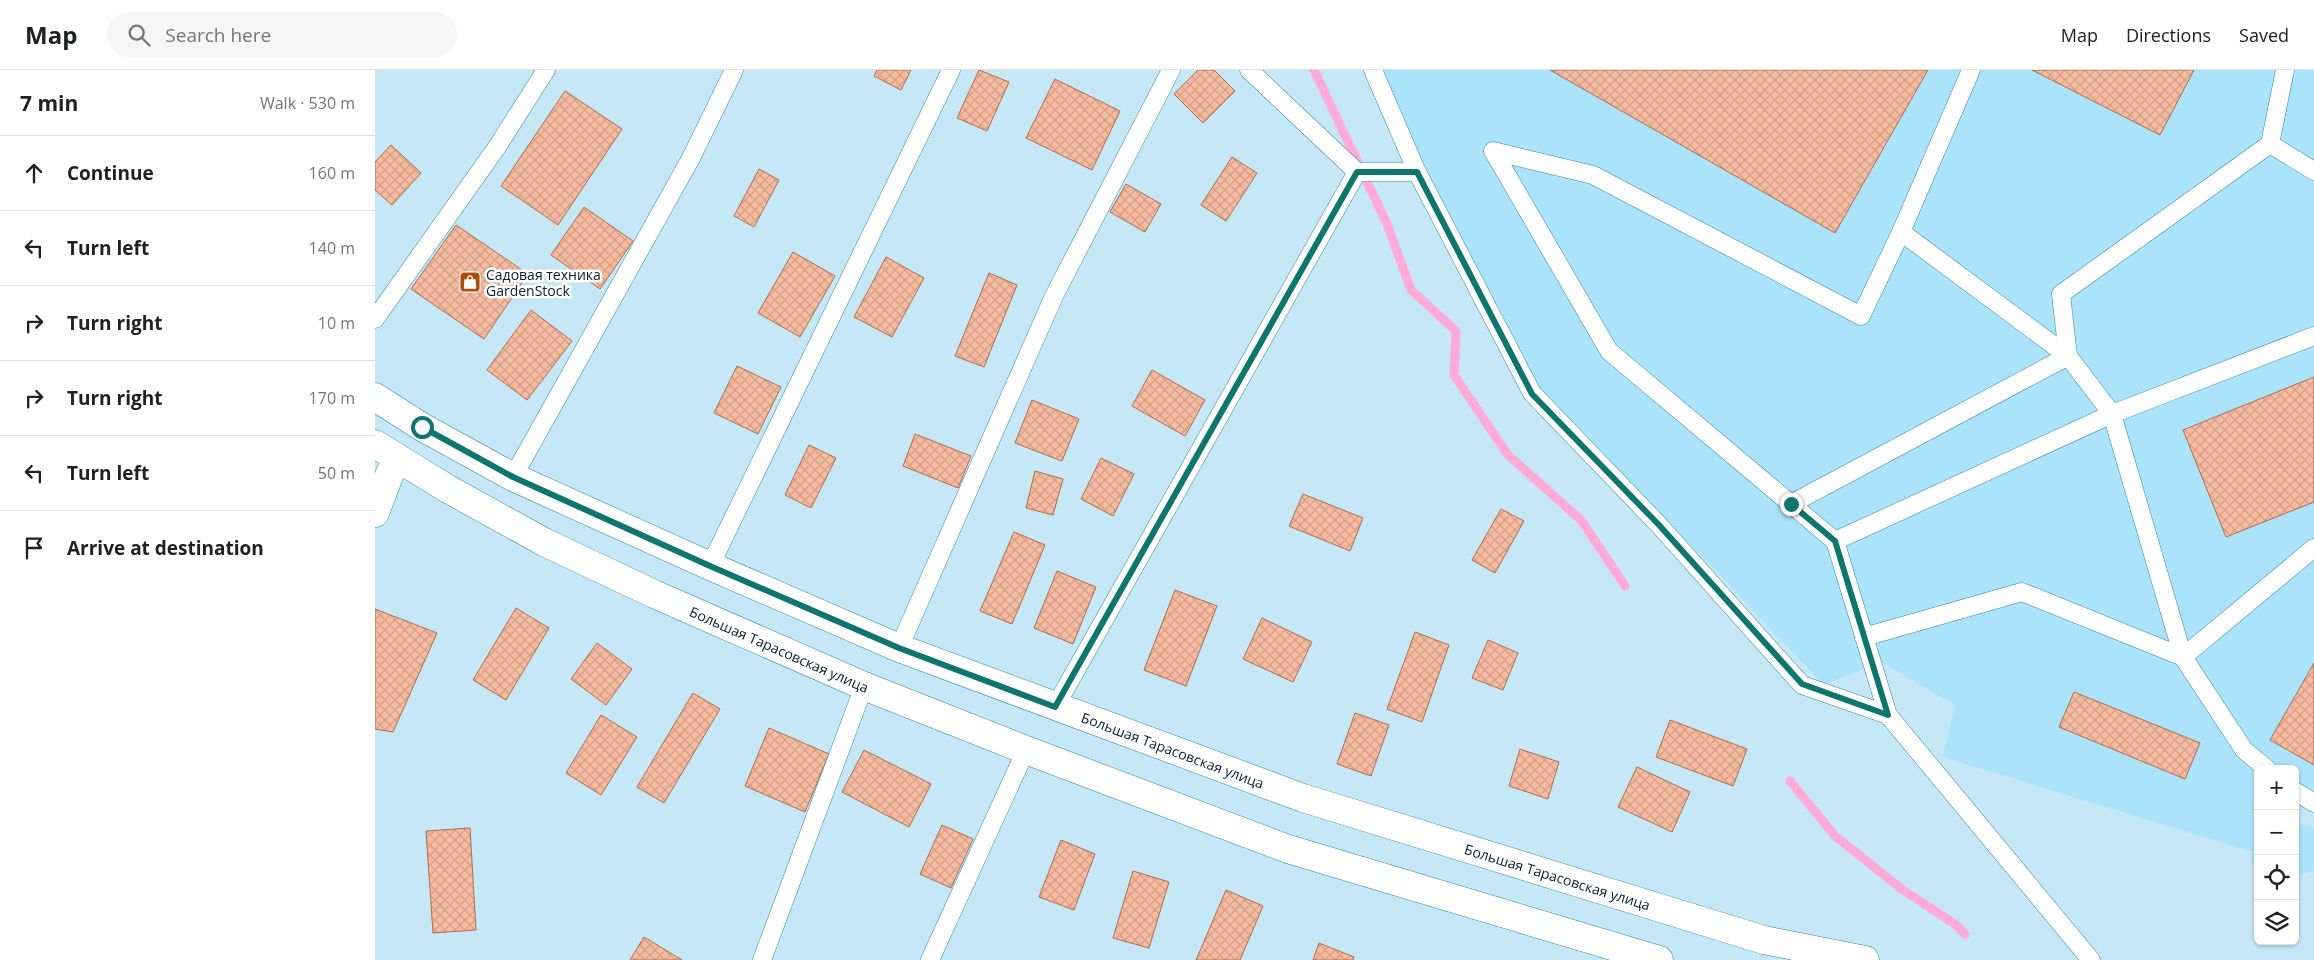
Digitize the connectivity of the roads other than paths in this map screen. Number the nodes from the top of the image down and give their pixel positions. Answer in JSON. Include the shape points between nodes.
{"nodes":[{"id":1,"x":546,"y":70,"type":"edge"},
{"id":2,"x":734,"y":70,"type":"edge"},
{"id":3,"x":951,"y":70,"type":"edge"},
{"id":4,"x":1171,"y":70,"type":"edge"},
{"id":5,"x":1249,"y":70,"type":"edge"},
{"id":6,"x":1373,"y":70,"type":"edge"},
{"id":7,"x":1971,"y":70,"type":"edge"},
{"id":8,"x":2285,"y":70,"type":"edge"},
{"id":9,"x":2270,"y":144,"type":"junction"},
{"id":10,"x":2314,"y":171,"type":"edge"},
{"id":11,"x":1357,"y":172,"type":"junction"},
{"id":12,"x":1417,"y":172,"type":"junction"},
{"id":13,"x":1901,"y":232,"type":"junction"},
{"id":14,"x":375,"y":319,"type":"edge"},
{"id":15,"x":2314,"y":336,"type":"edge"},
{"id":16,"x":2068,"y":356,"type":"junction"},
{"id":17,"x":375,"y":397,"type":"edge"},
{"id":18,"x":2112,"y":414,"type":"junction"},
{"id":19,"x":375,"y":444,"type":"edge"},
{"id":20,"x":399,"y":459,"type":"junction"},
{"id":21,"x":513,"y":477,"type":"junction"},
{"id":22,"x":1791,"y":504,"type":"junction"},
{"id":23,"x":375,"y":513,"type":"edge"},
{"id":24,"x":1835,"y":541,"type":"junction"},
{"id":25,"x":2314,"y":548,"type":"edge"},
{"id":26,"x":710,"y":566,"type":"junction"},
{"id":27,"x":1864,"y":638,"type":"junction"},
{"id":28,"x":899,"y":648,"type":"junction"},
{"id":29,"x":2183,"y":658,"type":"junction"},
{"id":30,"x":864,"y":686,"type":"junction"},
{"id":31,"x":1055,"y":707,"type":"junction"},
{"id":32,"x":1888,"y":715,"type":"junction"},
{"id":33,"x":1027,"y":750,"type":"junction"},
{"id":34,"x":2262,"y":765,"type":"edge"},
{"id":35,"x":2299,"y":794,"type":"edge"},
{"id":36,"x":2314,"y":803,"type":"edge"},
{"id":37,"x":762,"y":960,"type":"edge"},
{"id":38,"x":931,"y":960,"type":"edge"},
{"id":39,"x":1659,"y":960,"type":"edge"},
{"id":40,"x":1865,"y":960,"type":"edge"},
{"id":41,"x":2091,"y":960,"type":"edge"}],
"edges":[{"from":1,"to":14,"type":"lane","via":[[497,147]]},
{"from":2,"to":21,"type":"lane","via":[[691,158]]},
{"from":3,"to":26,"type":"lane"},
{"from":4,"to":28,"type":"lane","via":[[1054,296]]},
{"from":5,"to":11,"type":"lane"},
{"from":6,"to":12,"type":"lane"},
{"from":7,"to":13,"type":"lane"},
{"from":8,"to":9,"type":"lane"},
{"from":9,"to":10,"type":"lane"},
{"from":9,"to":16,"type":"lane","via":[[2061,294]]},
{"from":11,"to":12,"type":"lane"},
{"from":11,"to":31,"type":"lane"},
{"from":12,"to":32,"type":"lane","via":[[1532,394],[1659,525],[1802,684]]},
{"from":13,"to":16,"type":"lane"},
{"from":13,"to":22,"type":"lane","via":[[1861,316],[1593,175],[1493,151],[1609,351]]},
{"from":15,"to":18,"type":"lane"},
{"from":16,"to":18,"type":"lane"},
{"from":16,"to":22,"type":"lane"},
{"from":17,"to":21,"type":"street","name":"Большая Тарасовская улица"},
{"from":18,"to":24,"type":"lane"},
{"from":18,"to":29,"type":"lane"},
{"from":19,"to":20,"type":"street","name":"Большая Тарасовская улица"},
{"from":20,"to":23,"type":"street","via":[[389,473]]},
{"from":20,"to":30,"type":"street","name":"Большая Тарасовская улица","via":[[544,542]]},
{"from":21,"to":26,"type":"street","name":"Большая Тарасовская улица"},
{"from":22,"to":24,"type":"lane"},
{"from":24,"to":27,"type":"lane"},
{"from":25,"to":29,"type":"lane"},
{"from":26,"to":28,"type":"street","name":"Большая Тарасовская улица"},
{"from":27,"to":29,"type":"lane","via":[[2023,592]]},
{"from":27,"to":32,"type":"lane"},
{"from":28,"to":31,"type":"street","name":"Большая Тарасовская улица"},
{"from":29,"to":34,"type":"lane","via":[[2244,750]]},
{"from":30,"to":33,"type":"street","name":"Большая Тарасовская улица"},
{"from":30,"to":37,"type":"lane"},
{"from":31,"to":40,"type":"street","name":"Большая Тарасовская улица","via":[[1303,798],[1764,940]]},
{"from":32,"to":41,"type":"lane"},
{"from":33,"to":38,"type":"lane"},
{"from":33,"to":39,"type":"street","name":"Большая Тарасовская улица","via":[[1288,849]]},
{"from":35,"to":36,"type":"lane"}]}
